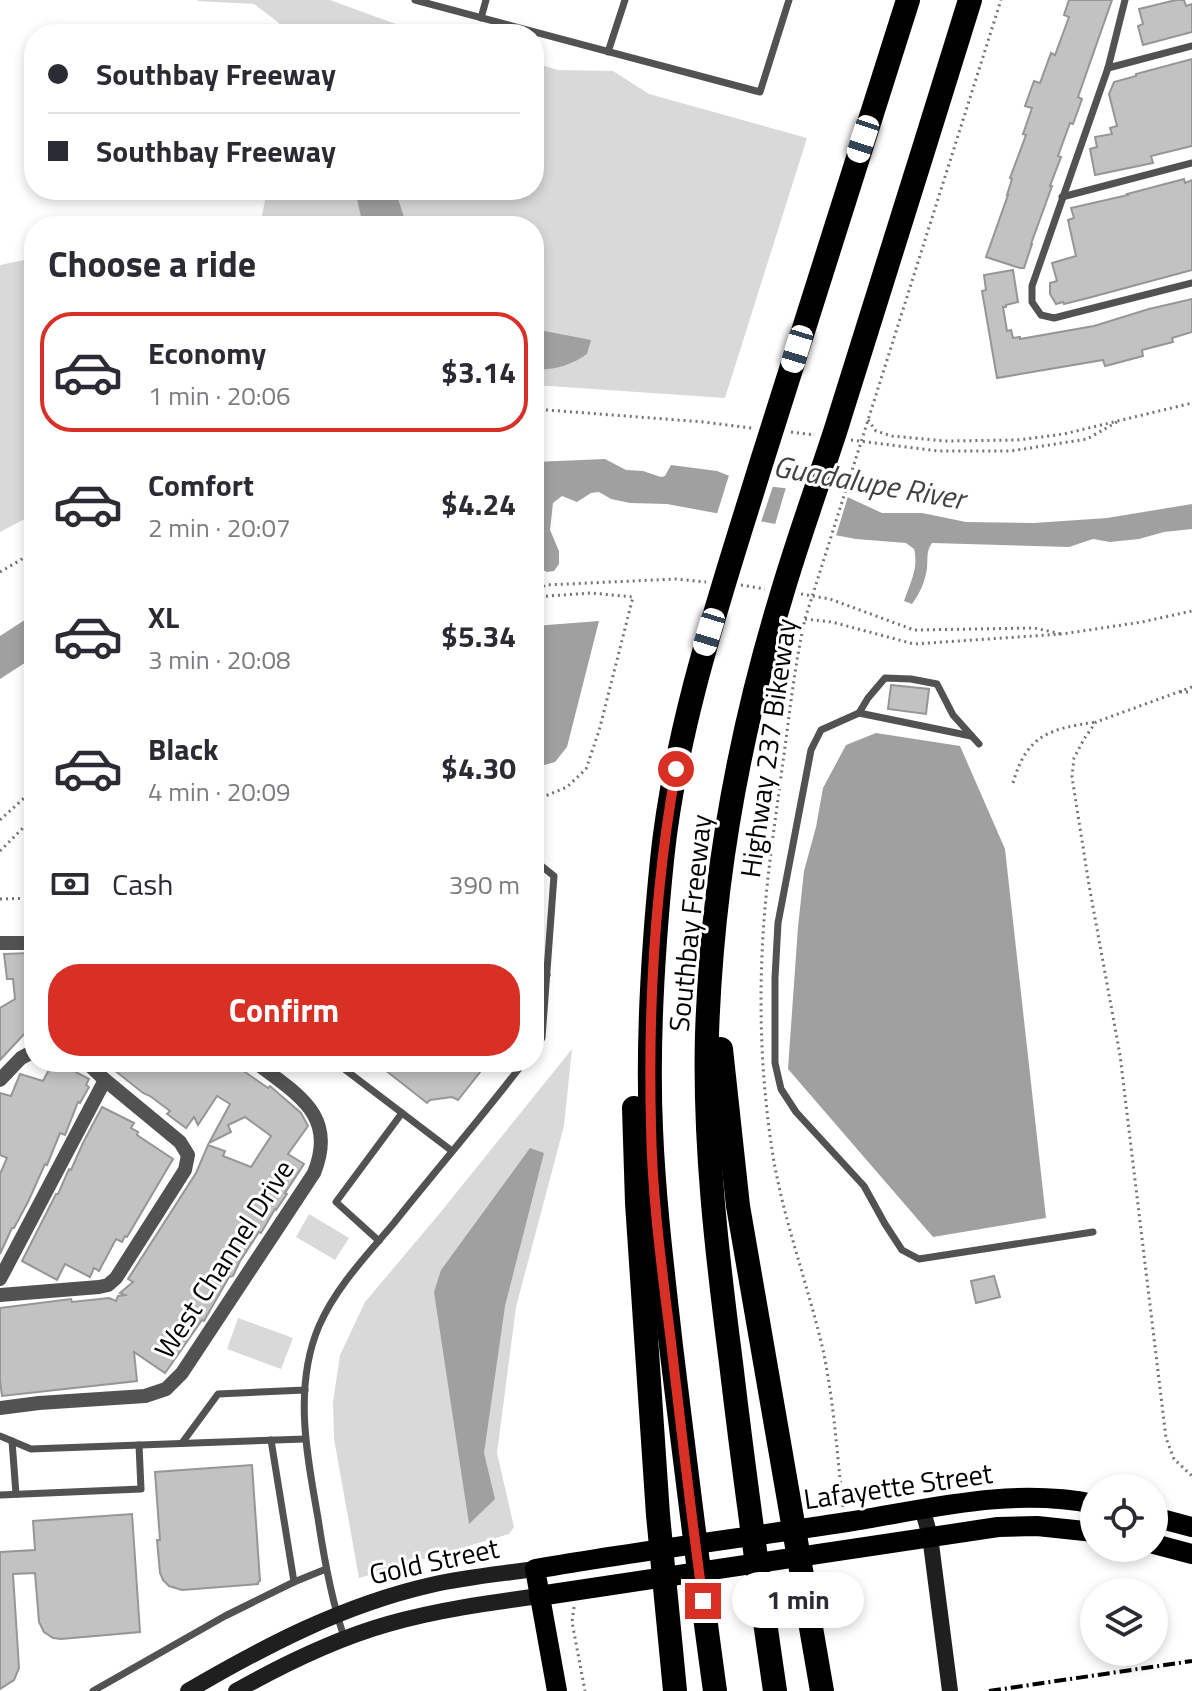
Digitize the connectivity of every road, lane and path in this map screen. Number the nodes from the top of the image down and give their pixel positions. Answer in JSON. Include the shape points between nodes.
{"nodes":[{"id":1,"x":415,"y":0,"type":"edge"},
{"id":2,"x":486,"y":0,"type":"edge"},
{"id":3,"x":625,"y":0,"type":"edge"},
{"id":4,"x":789,"y":0,"type":"edge"},
{"id":5,"x":908,"y":0,"type":"edge"},
{"id":6,"x":970,"y":0,"type":"edge"},
{"id":7,"x":1001,"y":0,"type":"edge"},
{"id":8,"x":1125,"y":0,"type":"edge"},
{"id":9,"x":481,"y":18,"type":"junction"},
{"id":10,"x":503,"y":24,"type":"edge"},
{"id":11,"x":544,"y":35,"type":"edge"},
{"id":12,"x":1192,"y":46,"type":"edge"},
{"id":13,"x":608,"y":52,"type":"junction"},
{"id":14,"x":1108,"y":68,"type":"junction"},
{"id":15,"x":1192,"y":163,"type":"edge"},
{"id":16,"x":1062,"y":197,"type":"junction"},
{"id":17,"x":1192,"y":283,"type":"edge"},
{"id":18,"x":1192,"y":403,"type":"edge"},
{"id":19,"x":868,"y":420,"type":"junction"},
{"id":20,"x":24,"y":558,"type":"edge"},
{"id":21,"x":0,"y":572,"type":"edge"},
{"id":22,"x":544,"y":596,"type":"edge"},
{"id":23,"x":1192,"y":611,"type":"edge"},
{"id":24,"x":805,"y":619,"type":"junction"},
{"id":25,"x":1192,"y":689,"type":"edge"},
{"id":26,"x":859,"y":713,"type":"junction"},
{"id":27,"x":1096,"y":722,"type":"junction"},
{"id":28,"x":971,"y":736,"type":"junction"},
{"id":29,"x":979,"y":744,"type":"dead end"},
{"id":30,"x":1013,"y":783,"type":"dead end"},
{"id":31,"x":544,"y":797,"type":"edge"},
{"id":32,"x":24,"y":798,"type":"edge"},
{"id":33,"x":0,"y":820,"type":"edge"},
{"id":34,"x":24,"y":827,"type":"edge"},
{"id":35,"x":0,"y":851,"type":"edge"},
{"id":36,"x":544,"y":868,"type":"edge"},
{"id":37,"x":24,"y":898,"type":"edge"},
{"id":38,"x":0,"y":899,"type":"edge"},
{"id":39,"x":655,"y":941,"type":"junction"},
{"id":40,"x":0,"y":943,"type":"edge"},
{"id":41,"x":24,"y":943,"type":"edge"},
{"id":42,"x":713,"y":947,"type":"junction"},
{"id":43,"x":544,"y":973,"type":"edge"},
{"id":44,"x":547,"y":975,"type":"junction"},
{"id":45,"x":544,"y":1013,"type":"edge"},
{"id":46,"x":24,"y":1058,"type":"edge"},
{"id":47,"x":97,"y":1072,"type":"edge"},
{"id":48,"x":268,"y":1072,"type":"edge"},
{"id":49,"x":348,"y":1072,"type":"edge"},
{"id":50,"x":516,"y":1072,"type":"edge"},
{"id":51,"x":0,"y":1080,"type":"edge"},
{"id":52,"x":105,"y":1080,"type":"junction"},
{"id":53,"x":402,"y":1113,"type":"junction"},
{"id":54,"x":452,"y":1151,"type":"junction"},
{"id":55,"x":1093,"y":1232,"type":"dead end"},
{"id":56,"x":379,"y":1241,"type":"junction"},
{"id":57,"x":0,"y":1279,"type":"edge"},
{"id":58,"x":0,"y":1295,"type":"edge"},
{"id":59,"x":305,"y":1390,"type":"junction"},
{"id":60,"x":0,"y":1408,"type":"edge"},
{"id":61,"x":0,"y":1436,"type":"edge"},
{"id":62,"x":305,"y":1439,"type":"junction"},
{"id":63,"x":271,"y":1440,"type":"junction"},
{"id":64,"x":12,"y":1441,"type":"junction"},
{"id":65,"x":182,"y":1443,"type":"junction"},
{"id":66,"x":139,"y":1445,"type":"junction"},
{"id":67,"x":1192,"y":1476,"type":"edge"},
{"id":68,"x":16,"y":1494,"type":"junction"},
{"id":69,"x":0,"y":1495,"type":"edge"},
{"id":70,"x":1080,"y":1502,"type":"edge"},
{"id":71,"x":922,"y":1508,"type":"junction"},
{"id":72,"x":1168,"y":1521,"type":"edge"},
{"id":73,"x":845,"y":1522,"type":"junction"},
{"id":74,"x":1192,"y":1527,"type":"edge"},
{"id":75,"x":1080,"y":1531,"type":"edge"},
{"id":76,"x":930,"y":1536,"type":"junction"},
{"id":77,"x":710,"y":1541,"type":"joint"},
{"id":78,"x":1168,"y":1548,"type":"edge"},
{"id":79,"x":1192,"y":1554,"type":"edge"},
{"id":80,"x":326,"y":1569,"type":"junction"},
{"id":81,"x":535,"y":1569,"type":"junction"},
{"id":82,"x":714,"y":1569,"type":"joint"},
{"id":83,"x":294,"y":1582,"type":"junction"},
{"id":84,"x":539,"y":1596,"type":"junction"},
{"id":85,"x":574,"y":1606,"type":"dead end"},
{"id":86,"x":336,"y":1614,"type":"junction"},
{"id":87,"x":345,"y":1639,"type":"junction"},
{"id":88,"x":93,"y":1691,"type":"edge"},
{"id":89,"x":188,"y":1691,"type":"edge"},
{"id":90,"x":236,"y":1691,"type":"edge"},
{"id":91,"x":557,"y":1691,"type":"edge"},
{"id":92,"x":585,"y":1691,"type":"edge"},
{"id":93,"x":675,"y":1691,"type":"edge"},
{"id":94,"x":715,"y":1691,"type":"edge"},
{"id":95,"x":775,"y":1691,"type":"edge"},
{"id":96,"x":822,"y":1691,"type":"edge"},
{"id":97,"x":950,"y":1691,"type":"edge"}],
"edges":[{"from":1,"to":9,"type":"lane"},
{"from":2,"to":9,"type":"lane"},
{"from":3,"to":13,"type":"lane"},
{"from":4,"to":13,"type":"lane","via":[[760,92]]},
{"from":5,"to":39,"type":"highway","name":"Southbay Freeway","via":[[697,676],[662,857]]},
{"from":6,"to":42,"type":"highway","name":"Southbay Freeway","via":[[780,598],[737,776]]},
{"from":7,"to":19,"type":"path","name":"Highway 237 Bikeway"},
{"from":8,"to":14,"type":"lane"},
{"from":9,"to":10,"type":"lane"},
{"from":11,"to":13,"type":"lane"},
{"from":12,"to":14,"type":"lane"},
{"from":14,"to":16,"type":"lane"},
{"from":15,"to":16,"type":"lane"},
{"from":16,"to":17,"type":"lane","via":[[1032,286],[1032,302],[1041,315],[1067,316]]},
{"from":18,"to":19,"type":"path","via":[[1017,440],[892,436],[876,431]]},
{"from":19,"to":24,"type":"path","name":"Highway 237 Bikeway"},
{"from":20,"to":21,"type":"path"},
{"from":22,"to":31,"type":"path","via":[[633,597],[586,769],[567,787]]},
{"from":23,"to":24,"type":"path","via":[[1062,634],[914,644]]},
{"from":24,"to":73,"type":"path","name":"Highway 237 Bikeway","via":[[765,909],[760,1011],[774,1160],[831,1388]]},
{"from":25,"to":27,"type":"path"},
{"from":26,"to":28,"type":"lane"},
{"from":26,"to":28,"type":"lane","via":[[885,678],[937,684]]},
{"from":26,"to":55,"type":"lane","via":[[821,730],[811,750],[778,923],[775,1063],[781,1089],[864,1186],[902,1250],[919,1259]]},
{"from":27,"to":30,"type":"path","via":[[1058,728],[1035,741],[1019,762]]},
{"from":27,"to":67,"type":"path","via":[[1074,758],[1072,777],[1120,1055],[1166,1438],[1174,1459]]},
{"from":28,"to":29,"type":"lane"},
{"from":32,"to":33,"type":"path"},
{"from":34,"to":35,"type":"path"},
{"from":36,"to":44,"type":"lane","via":[[554,876]]},
{"from":37,"to":38,"type":"path"},
{"from":39,"to":93,"type":"highway","via":[[636,996],[634,1096],[658,1515]]},
{"from":39,"to":94,"type":"highway","name":"Southbay Freeway","via":[[650,1037],[658,1237]]},
{"from":40,"to":41,"type":"street"},
{"from":42,"to":95,"type":"highway","name":"Southbay Freeway","via":[[707,1034],[716,1241]]},
{"from":42,"to":96,"type":"highway","via":[[738,1206]]},
{"from":43,"to":44,"type":"lane"},
{"from":44,"to":45,"type":"lane"},
{"from":46,"to":51,"type":"street"},
{"from":47,"to":52,"type":"street"},
{"from":48,"to":60,"type":"street","name":"West Channel Drive","via":[[315,1115],[321,1131],[319,1159],[182,1373],[166,1389],[145,1396]]},
{"from":49,"to":53,"type":"lane"},
{"from":50,"to":54,"type":"lane"},
{"from":52,"to":57,"type":"street"},
{"from":52,"to":58,"type":"street","via":[[180,1142],[188,1155],[185,1170],[108,1285]]},
{"from":53,"to":54,"type":"lane"},
{"from":53,"to":56,"type":"lane","via":[[336,1202]]},
{"from":54,"to":56,"type":"lane"},
{"from":56,"to":59,"type":"lane","via":[[319,1327]]},
{"from":59,"to":62,"type":"lane"},
{"from":59,"to":65,"type":"lane","via":[[218,1394]]},
{"from":61,"to":64,"type":"lane"},
{"from":62,"to":63,"type":"lane"},
{"from":62,"to":80,"type":"lane"},
{"from":63,"to":65,"type":"lane"},
{"from":63,"to":83,"type":"lane"},
{"from":64,"to":66,"type":"lane","via":[[31,1449]]},
{"from":64,"to":68,"type":"lane"},
{"from":65,"to":66,"type":"lane"},
{"from":66,"to":68,"type":"lane","via":[[141,1489]]},
{"from":68,"to":69,"type":"lane"},
{"from":70,"to":71,"type":"main road","name":"Lafayette Street","via":[[1038,1498]]},
{"from":71,"to":73,"type":"main road","name":"Lafayette Street"},
{"from":71,"to":76,"type":"main road"},
{"from":72,"to":74,"type":"main road"},
{"from":73,"to":77,"type":"main road","name":"Lafayette Street"},
{"from":75,"to":76,"type":"main road","name":"Lafayette Street","via":[[998,1527]]},
{"from":76,"to":82,"type":"main road","name":"Lafayette Street"},
{"from":76,"to":97,"type":"main road"},
{"from":77,"to":81,"type":"main road","name":"Gold Street"},
{"from":78,"to":79,"type":"main road"},
{"from":80,"to":83,"type":"lane"},
{"from":80,"to":86,"type":"lane"},
{"from":81,"to":84,"type":"main road"},
{"from":81,"to":86,"type":"main road","name":"Gold Street","via":[[430,1585]]},
{"from":82,"to":84,"type":"main road","name":"Gold Street"},
{"from":83,"to":88,"type":"lane"},
{"from":84,"to":87,"type":"main road","name":"Gold Street","via":[[427,1615]]},
{"from":84,"to":91,"type":"main road"},
{"from":85,"to":92,"type":"path","via":[[572,1622]]},
{"from":86,"to":87,"type":"lane"},
{"from":86,"to":89,"type":"main road","name":"Gold Street"},
{"from":87,"to":90,"type":"main road","name":"Gold Street"}]}
